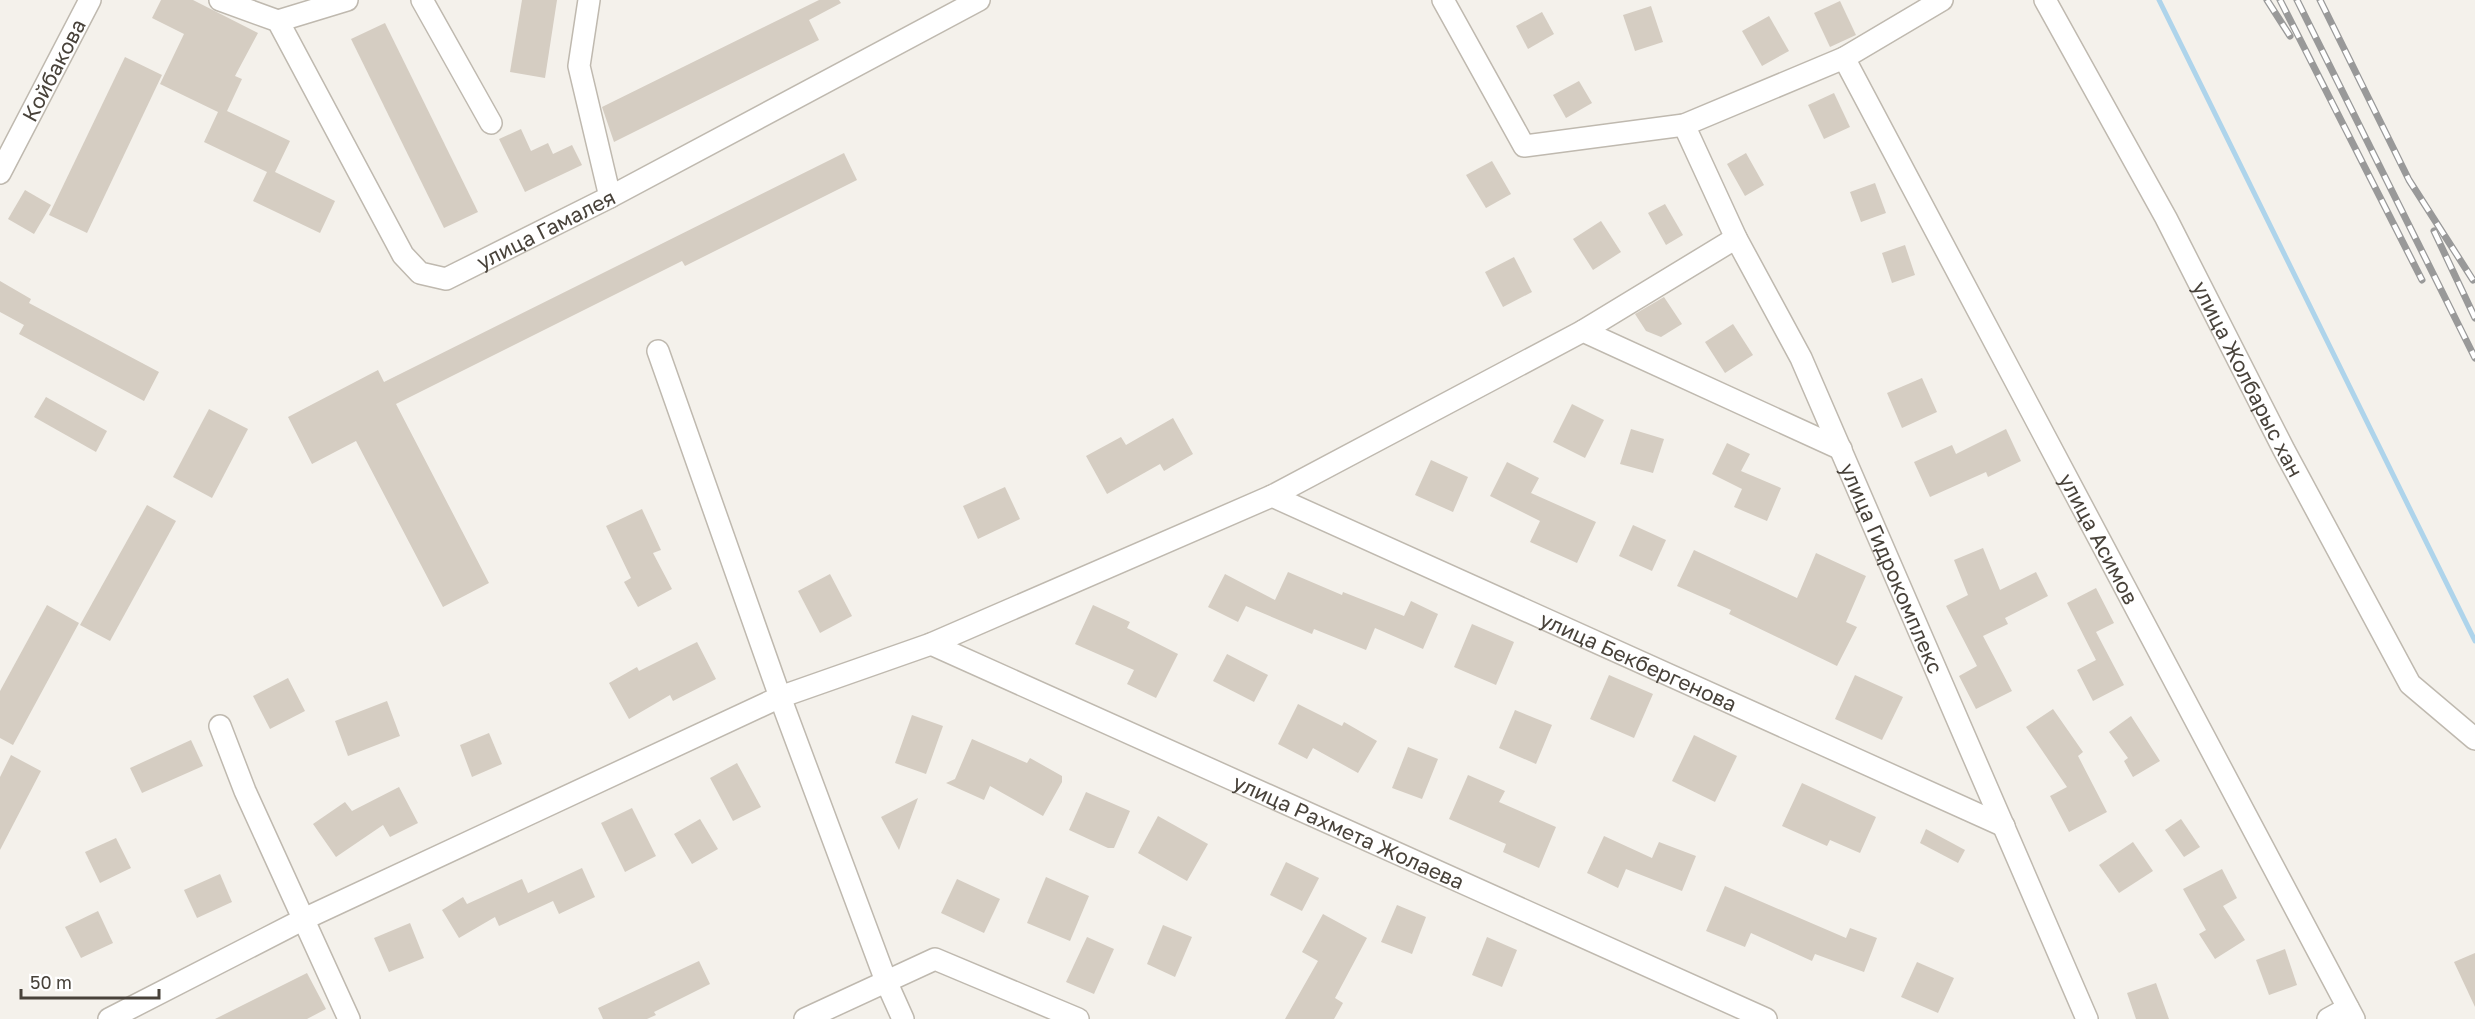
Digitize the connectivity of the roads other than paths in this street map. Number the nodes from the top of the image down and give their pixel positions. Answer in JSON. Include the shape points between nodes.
{"nodes":[{"id":1,"x":90,"y":0,"type":"edge"},
{"id":2,"x":220,"y":0,"type":"edge"},
{"id":3,"x":346,"y":0,"type":"edge"},
{"id":4,"x":422,"y":0,"type":"edge"},
{"id":5,"x":589,"y":0,"type":"edge"},
{"id":6,"x":979,"y":0,"type":"edge"},
{"id":7,"x":1443,"y":0,"type":"edge"},
{"id":8,"x":1942,"y":0,"type":"edge"},
{"id":9,"x":2045,"y":0,"type":"edge"},
{"id":10,"x":940,"y":9,"type":"edge"},
{"id":11,"x":278,"y":21,"type":"junction"},
{"id":12,"x":1844,"y":58,"type":"junction"},
{"id":13,"x":491,"y":123,"type":"dead end"},
{"id":14,"x":1684,"y":125,"type":"junction"},
{"id":15,"x":0,"y":173,"type":"edge"},
{"id":16,"x":610,"y":197,"type":"junction"},
{"id":17,"x":1737,"y":238,"type":"junction"},
{"id":18,"x":1583,"y":331,"type":"junction"},
{"id":19,"x":658,"y":351,"type":"dead end"},
{"id":20,"x":1841,"y":449,"type":"junction"},
{"id":21,"x":1272,"y":496,"type":"junction"},
{"id":22,"x":931,"y":644,"type":"junction"},
{"id":23,"x":780,"y":698,"type":"junction"},
{"id":24,"x":220,"y":726,"type":"dead end"},
{"id":25,"x":2475,"y":739,"type":"edge"},
{"id":26,"x":2004,"y":826,"type":"junction"},
{"id":27,"x":304,"y":919,"type":"junction"},
{"id":28,"x":886,"y":981,"type":"junction"},
{"id":29,"x":2351,"y":1013,"type":"edge"},
{"id":30,"x":109,"y":1019,"type":"edge"},
{"id":31,"x":349,"y":1019,"type":"edge"},
{"id":32,"x":805,"y":1019,"type":"edge"},
{"id":33,"x":903,"y":1019,"type":"edge"},
{"id":34,"x":1078,"y":1019,"type":"edge"},
{"id":35,"x":1766,"y":1019,"type":"edge"},
{"id":36,"x":2087,"y":1019,"type":"edge"},
{"id":37,"x":2328,"y":1019,"type":"edge"}],
"edges":[{"from":1,"to":15,"type":"street","name":"Койбакова"},
{"from":2,"to":11,"type":"street"},
{"from":3,"to":11,"type":"street"},
{"from":4,"to":13,"type":"street"},
{"from":5,"to":16,"type":"street","via":[[579,66]]},
{"from":6,"to":10,"type":"street","name":"улица Гамалея"},
{"from":7,"to":14,"type":"street","via":[[1524,146]]},
{"from":8,"to":12,"type":"street"},
{"from":9,"to":25,"type":"street","name":"улица Жолбарыс хан","via":[[2166,218],[2284,450],[2410,684]]},
{"from":10,"to":16,"type":"street","name":"улица Гамалея"},
{"from":11,"to":16,"type":"street","name":"улица Гамалея","via":[[403,255],[420,273],[446,279]]},
{"from":12,"to":14,"type":"street"},
{"from":12,"to":29,"type":"street","name":"улица Асимов"},
{"from":14,"to":17,"type":"street","name":"улица Гидрокомплекс"},
{"from":17,"to":18,"type":"street"},
{"from":17,"to":20,"type":"street","name":"улица Гидрокомплекс","via":[[1801,358]]},
{"from":18,"to":20,"type":"street"},
{"from":18,"to":21,"type":"street"},
{"from":19,"to":23,"type":"street"},
{"from":20,"to":26,"type":"street","name":"улица Гидрокомплекс"},
{"from":21,"to":22,"type":"street"},
{"from":21,"to":26,"type":"street","name":"улица Бекбергенова"},
{"from":22,"to":23,"type":"street"},
{"from":22,"to":35,"type":"street","name":"улица Рахмета Жолаева"},
{"from":23,"to":27,"type":"street"},
{"from":23,"to":28,"type":"street"},
{"from":24,"to":27,"type":"street","via":[[245,791]]},
{"from":26,"to":36,"type":"street","name":"улица Гидрокомплекс"},
{"from":27,"to":30,"type":"street"},
{"from":27,"to":31,"type":"street"},
{"from":28,"to":32,"type":"street"},
{"from":28,"to":33,"type":"street"},
{"from":28,"to":34,"type":"street","via":[[935,959]]},
{"from":29,"to":37,"type":"street"}]}
